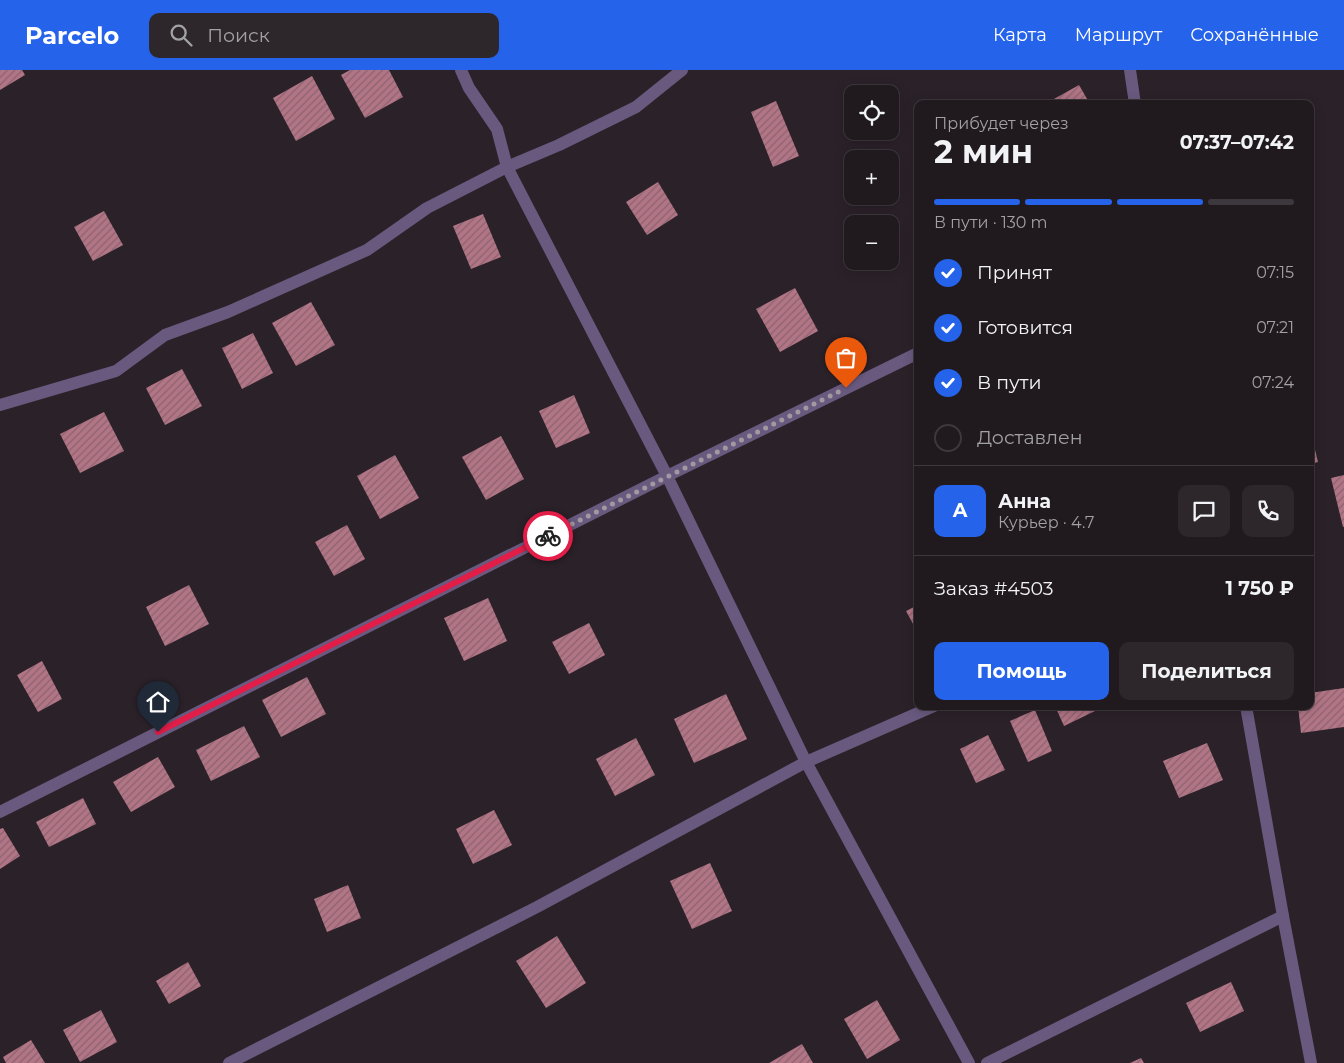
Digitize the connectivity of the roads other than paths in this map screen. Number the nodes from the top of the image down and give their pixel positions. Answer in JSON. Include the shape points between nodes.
{"nodes":[{"id":1,"x":461,"y":70,"type":"edge"},
{"id":2,"x":682,"y":70,"type":"edge"},
{"id":3,"x":1130,"y":70,"type":"edge"},
{"id":4,"x":1134,"y":100,"type":"edge"},
{"id":5,"x":507,"y":167,"type":"junction"},
{"id":6,"x":914,"y":355,"type":"edge"},
{"id":7,"x":0,"y":405,"type":"edge"},
{"id":8,"x":668,"y":476,"type":"junction"},
{"id":9,"x":925,"y":710,"type":"edge"},
{"id":10,"x":1247,"y":710,"type":"edge"},
{"id":11,"x":806,"y":762,"type":"junction"},
{"id":12,"x":0,"y":812,"type":"edge"},
{"id":13,"x":1283,"y":916,"type":"junction"},
{"id":14,"x":229,"y":1063,"type":"edge"},
{"id":15,"x":969,"y":1063,"type":"edge"},
{"id":16,"x":988,"y":1063,"type":"edge"},
{"id":17,"x":1311,"y":1063,"type":"edge"}],
"edges":[{"from":1,"to":5,"type":"street","via":[[469,88],[498,129]]},
{"from":2,"to":5,"type":"street","via":[[636,107]]},
{"from":3,"to":4,"type":"street"},
{"from":5,"to":7,"type":"street","via":[[427,208],[367,250],[228,312],[165,335],[116,371]]},
{"from":5,"to":8,"type":"street"},
{"from":6,"to":8,"type":"street"},
{"from":8,"to":11,"type":"street"},
{"from":8,"to":12,"type":"street"},
{"from":9,"to":11,"type":"street"},
{"from":10,"to":13,"type":"street"},
{"from":11,"to":14,"type":"street","via":[[537,907]]},
{"from":11,"to":15,"type":"street"},
{"from":13,"to":16,"type":"street"},
{"from":13,"to":17,"type":"street"}]}
